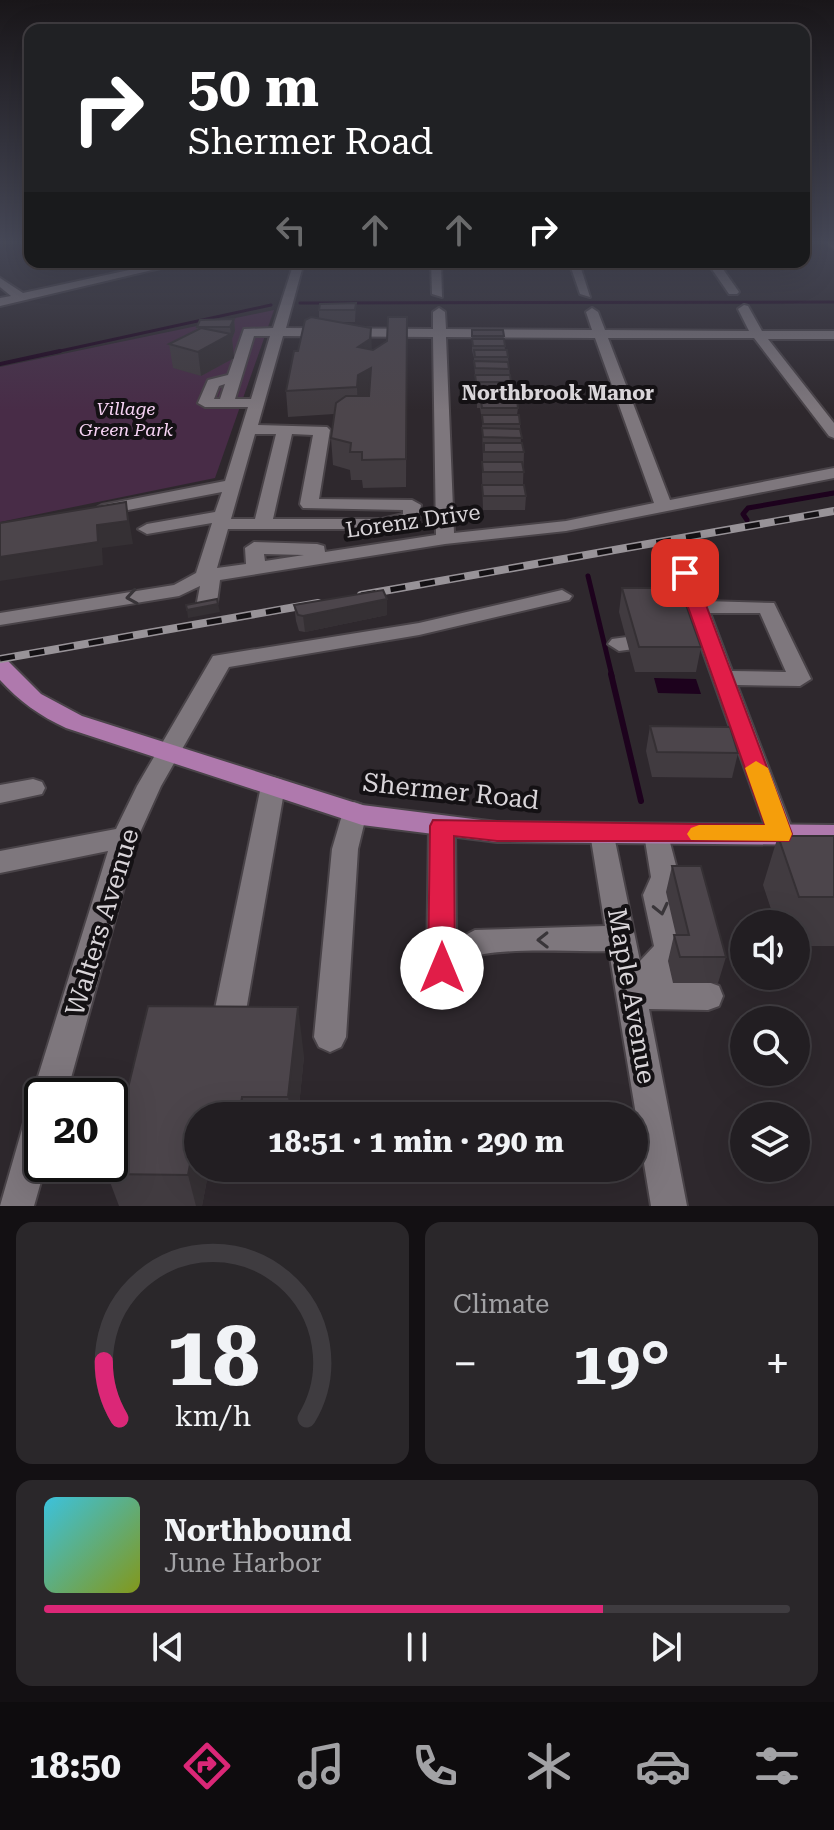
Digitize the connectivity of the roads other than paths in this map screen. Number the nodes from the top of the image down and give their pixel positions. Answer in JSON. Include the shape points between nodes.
{"nodes":[{"id":1,"x":288,"y":297,"type":"edge"},
{"id":2,"x":744,"y":309,"type":"dead end"},
{"id":3,"x":439,"y":312,"type":"dead end"},
{"id":4,"x":592,"y":312,"type":"dead end"},
{"id":5,"x":277,"y":332,"type":"junction"},
{"id":6,"x":438,"y":333,"type":"junction"},
{"id":7,"x":600,"y":334,"type":"junction"},
{"id":8,"x":758,"y":335,"type":"junction"},
{"id":9,"x":834,"y":335,"type":"edge"},
{"id":10,"x":256,"y":403,"type":"junction"},
{"id":11,"x":249,"y":429,"type":"junction"},
{"id":12,"x":285,"y":430,"type":"junction"},
{"id":13,"x":834,"y":433,"type":"edge"},
{"id":14,"x":834,"y":473,"type":"edge"},
{"id":15,"x":232,"y":485,"type":"junction"},
{"id":16,"x":309,"y":504,"type":"junction"},
{"id":17,"x":664,"y":506,"type":"junction"},
{"id":18,"x":412,"y":511,"type":"junction"},
{"id":19,"x":444,"y":512,"type":"junction"},
{"id":20,"x":78,"y":514,"type":"edge"},
{"id":21,"x":222,"y":520,"type":"junction"},
{"id":22,"x":263,"y":524,"type":"junction"},
{"id":23,"x":304,"y":524,"type":"junction"},
{"id":24,"x":147,"y":529,"type":"dead end"},
{"id":25,"x":445,"y":539,"type":"junction"},
{"id":26,"x":685,"y":573,"type":"dead end"},
{"id":27,"x":205,"y":576,"type":"junction"},
{"id":28,"x":562,"y":596,"type":"dead end"},
{"id":29,"x":207,"y":602,"type":"edge"},
{"id":30,"x":698,"y":607,"type":"junction"},
{"id":31,"x":0,"y":619,"type":"edge"},
{"id":32,"x":0,"y":666,"type":"edge"},
{"id":33,"x":723,"y":678,"type":"junction"},
{"id":34,"x":169,"y":754,"type":"junction"},
{"id":35,"x":273,"y":786,"type":"junction"},
{"id":36,"x":33,"y":788,"type":"dead end"},
{"id":37,"x":0,"y":794,"type":"edge"},
{"id":38,"x":354,"y":812,"type":"junction"},
{"id":39,"x":442,"y":826,"type":"junction"},
{"id":40,"x":603,"y":833,"type":"junction"},
{"id":41,"x":657,"y":834,"type":"junction"},
{"id":42,"x":781,"y":834,"type":"junction"},
{"id":43,"x":834,"y":835,"type":"edge"},
{"id":44,"x":125,"y":837,"type":"junction"},
{"id":45,"x":0,"y":862,"type":"edge"},
{"id":46,"x":621,"y":938,"type":"junction"},
{"id":47,"x":631,"y":995,"type":"junction"},
{"id":48,"x":662,"y":996,"type":"junction"},
{"id":49,"x":708,"y":996,"type":"dead end"},
{"id":50,"x":227,"y":1028,"type":"edge"},
{"id":51,"x":330,"y":1037,"type":"dead end"},
{"id":52,"x":54,"y":1078,"type":"edge"},
{"id":53,"x":24,"y":1179,"type":"edge"},
{"id":54,"x":16,"y":1206,"type":"edge"},
{"id":55,"x":669,"y":1206,"type":"edge"}],
"edges":[{"from":1,"to":5,"type":"street"},
{"from":2,"to":8,"type":"street"},
{"from":3,"to":6,"type":"street"},
{"from":4,"to":7,"type":"street"},
{"from":5,"to":6,"type":"street"},
{"from":5,"to":10,"type":"street"},
{"from":5,"to":10,"type":"street","via":[[249,332],[234,378],[213,383],[205,403]]},
{"from":6,"to":7,"type":"street"},
{"from":6,"to":19,"type":"street"},
{"from":7,"to":8,"type":"street"},
{"from":7,"to":17,"type":"street"},
{"from":8,"to":9,"type":"street"},
{"from":8,"to":13,"type":"street"},
{"from":10,"to":11,"type":"street"},
{"from":11,"to":12,"type":"street"},
{"from":11,"to":15,"type":"street"},
{"from":12,"to":16,"type":"street","via":[[322,430]]},
{"from":12,"to":22,"type":"street"},
{"from":14,"to":17,"type":"street","name":"Lorenz Drive"},
{"from":15,"to":20,"type":"street"},
{"from":15,"to":21,"type":"street"},
{"from":16,"to":18,"type":"street","via":[[412,505]]},
{"from":16,"to":23,"type":"street"},
{"from":17,"to":25,"type":"street","name":"Lorenz Drive","via":[[566,526]]},
{"from":18,"to":19,"type":"street"},
{"from":18,"to":23,"type":"street","via":[[412,518],[382,524]]},
{"from":19,"to":25,"type":"street"},
{"from":21,"to":22,"type":"street"},
{"from":21,"to":24,"type":"street"},
{"from":21,"to":27,"type":"street"},
{"from":22,"to":23,"type":"street"},
{"from":25,"to":27,"type":"street","name":"Lorenz Drive","via":[[364,552],[254,548],[256,569]]},
{"from":26,"to":30,"type":"street"},
{"from":27,"to":29,"type":"street","via":[[211,581]]},
{"from":27,"to":31,"type":"street","one_way":true,"via":[[179,590]]},
{"from":28,"to":34,"type":"street","name":"Walters Avenue","via":[[419,629],[221,661]]},
{"from":30,"to":33,"type":"street"},
{"from":30,"to":33,"type":"street","via":[[767,607],[800,679]]},
{"from":32,"to":34,"type":"main road","name":"Shermer Road","via":[[42,708]]},
{"from":33,"to":42,"type":"street"},
{"from":34,"to":35,"type":"main road","name":"Shermer Road"},
{"from":34,"to":44,"type":"street","name":"Walters Avenue"},
{"from":35,"to":38,"type":"main road","name":"Shermer Road"},
{"from":35,"to":50,"type":"street"},
{"from":36,"to":37,"type":"street"},
{"from":38,"to":39,"type":"main road","name":"Shermer Road"},
{"from":38,"to":51,"type":"street","via":[[345,849]]},
{"from":39,"to":40,"type":"main road","name":"Shermer Road"},
{"from":46,"to":39,"type":"street","one_way":true,"via":[[475,942],[442,968]]},
{"from":40,"to":41,"type":"main road","name":"Shermer Road"},
{"from":40,"to":46,"type":"street","name":"Maple Avenue"},
{"from":41,"to":42,"type":"main road","name":"Shermer Road"},
{"from":41,"to":48,"type":"street","one_way":true,"via":[[665,877],[657,895],[670,951],[654,963]]},
{"from":42,"to":43,"type":"main road","name":"Shermer Road"},
{"from":44,"to":45,"type":"street"},
{"from":44,"to":52,"type":"street","name":"Walters Avenue"},
{"from":46,"to":47,"type":"street","name":"Maple Avenue"},
{"from":47,"to":48,"type":"street"},
{"from":47,"to":55,"type":"street","name":"Maple Avenue"},
{"from":48,"to":49,"type":"street"},
{"from":53,"to":54,"type":"street"}]}
